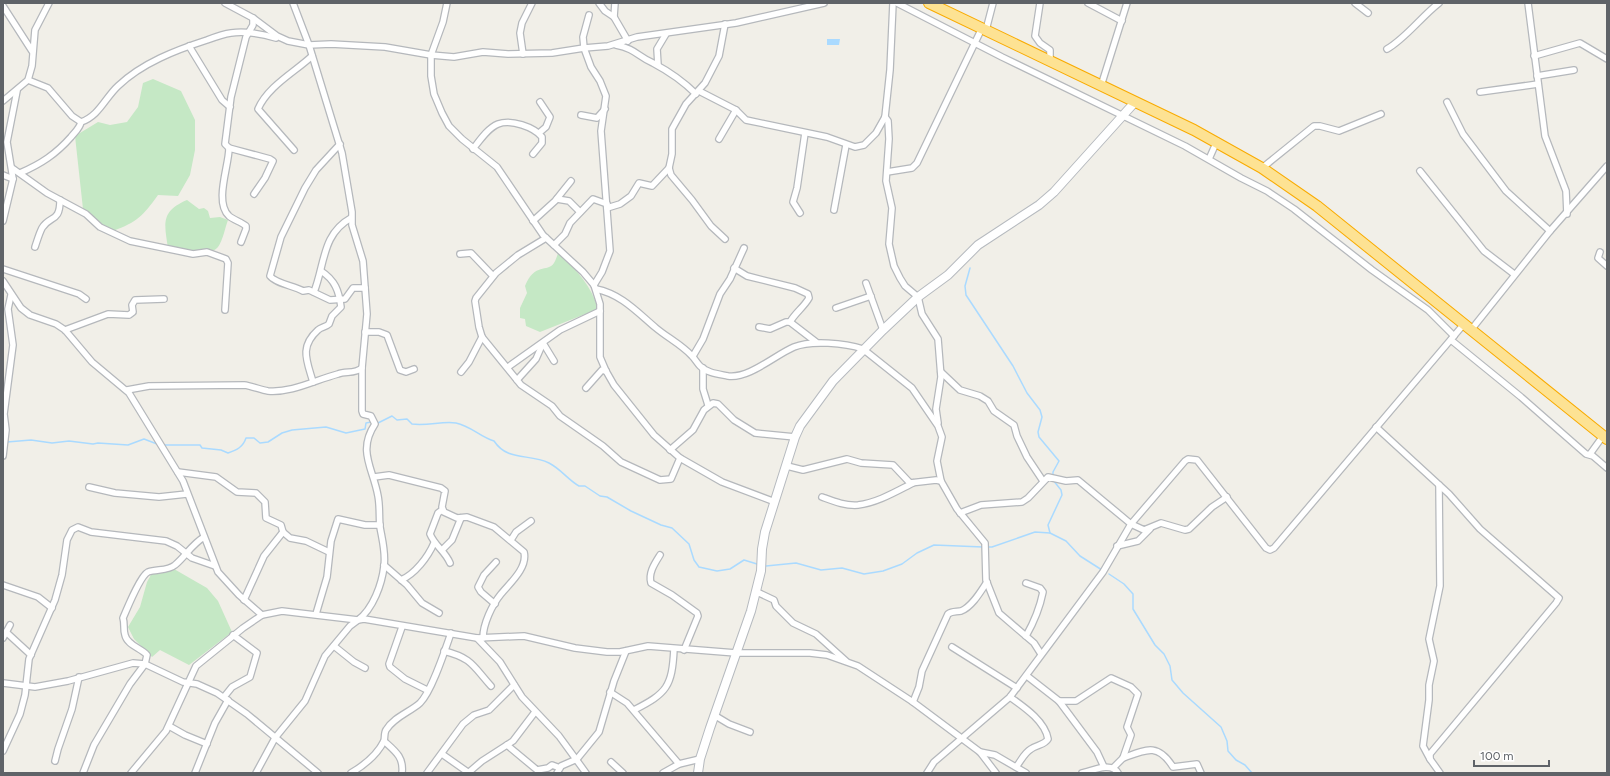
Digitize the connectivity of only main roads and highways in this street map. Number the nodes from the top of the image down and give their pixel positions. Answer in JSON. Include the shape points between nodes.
{"nodes":[{"id":1,"x":932,"y":4,"type":"edge"},
{"id":2,"x":1605,"y":438,"type":"edge"}],
"edges":[{"from":1,"to":2,"type":"highway","via":[[1216,141],[1262,168],[1317,206]]}]}
